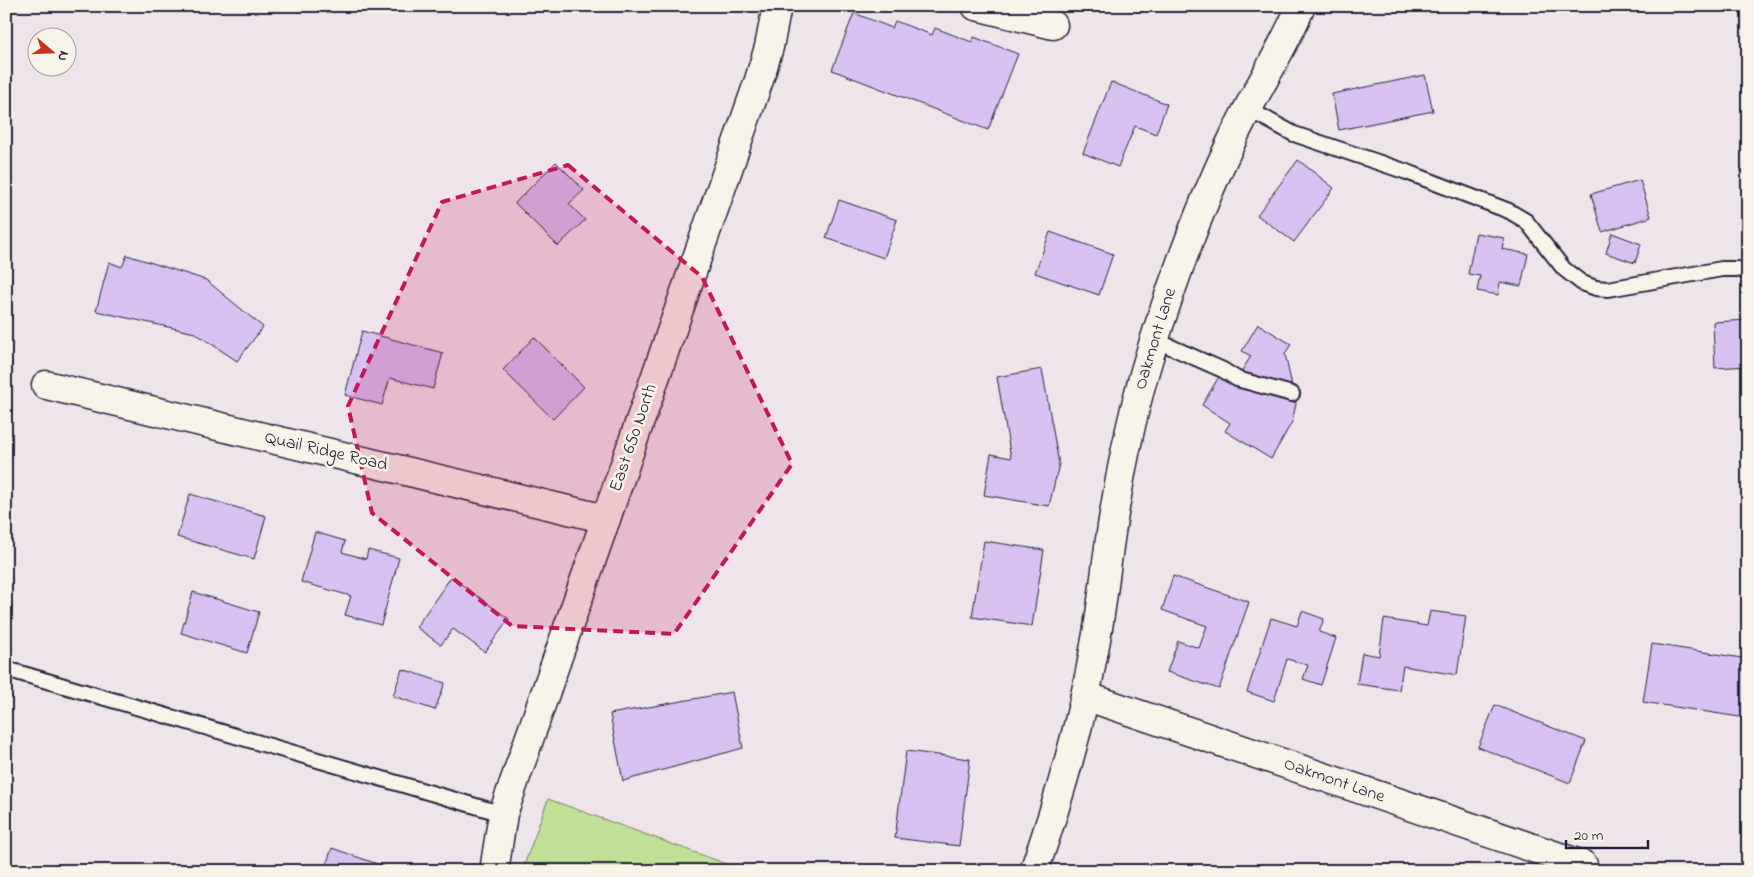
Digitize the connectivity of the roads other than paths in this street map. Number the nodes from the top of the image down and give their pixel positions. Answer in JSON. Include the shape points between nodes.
{"nodes":[{"id":1,"x":777,"y":6,"type":"edge"},
{"id":2,"x":976,"y":6,"type":"edge"},
{"id":3,"x":1301,"y":6,"type":"edge"},
{"id":4,"x":1053,"y":24,"type":"dead end"},
{"id":5,"x":1248,"y":109,"type":"junction"},
{"id":6,"x":1748,"y":272,"type":"edge"},
{"id":7,"x":1155,"y":340,"type":"junction"},
{"id":8,"x":46,"y":385,"type":"dead end"},
{"id":9,"x":1292,"y":394,"type":"dead end"},
{"id":10,"x":606,"y":518,"type":"junction"},
{"id":11,"x":6,"y":669,"type":"edge"},
{"id":12,"x":1085,"y":696,"type":"junction"},
{"id":13,"x":503,"y":814,"type":"junction"},
{"id":14,"x":1583,"y":866,"type":"dead end"},
{"id":15,"x":494,"y":871,"type":"edge"},
{"id":16,"x":1034,"y":871,"type":"edge"}],
"edges":[{"from":1,"to":10,"type":"street","name":"East 650 North","via":[[759,80]]},
{"from":2,"to":4,"type":"street"},
{"from":3,"to":5,"type":"street","name":"Oakmont Lane"},
{"from":5,"to":6,"type":"lane","via":[[1294,134],[1509,211],[1526,221],[1564,269],[1582,283],[1596,288],[1608,289],[1722,269]]},
{"from":5,"to":7,"type":"street","name":"Oakmont Lane","via":[[1213,181]]},
{"from":7,"to":9,"type":"lane","via":[[1237,379]]},
{"from":7,"to":12,"type":"street","name":"Oakmont Lane","via":[[1120,476]]},
{"from":8,"to":10,"type":"street","name":"Quail Ridge Road"},
{"from":10,"to":13,"type":"street","name":"East 650 North"},
{"from":11,"to":13,"type":"lane"},
{"from":12,"to":14,"type":"street","name":"Oakmont Lane"},
{"from":12,"to":16,"type":"street","name":"Oakmont Lane","via":[[1069,763]]},
{"from":13,"to":15,"type":"street","name":"East 650 North"}]}
